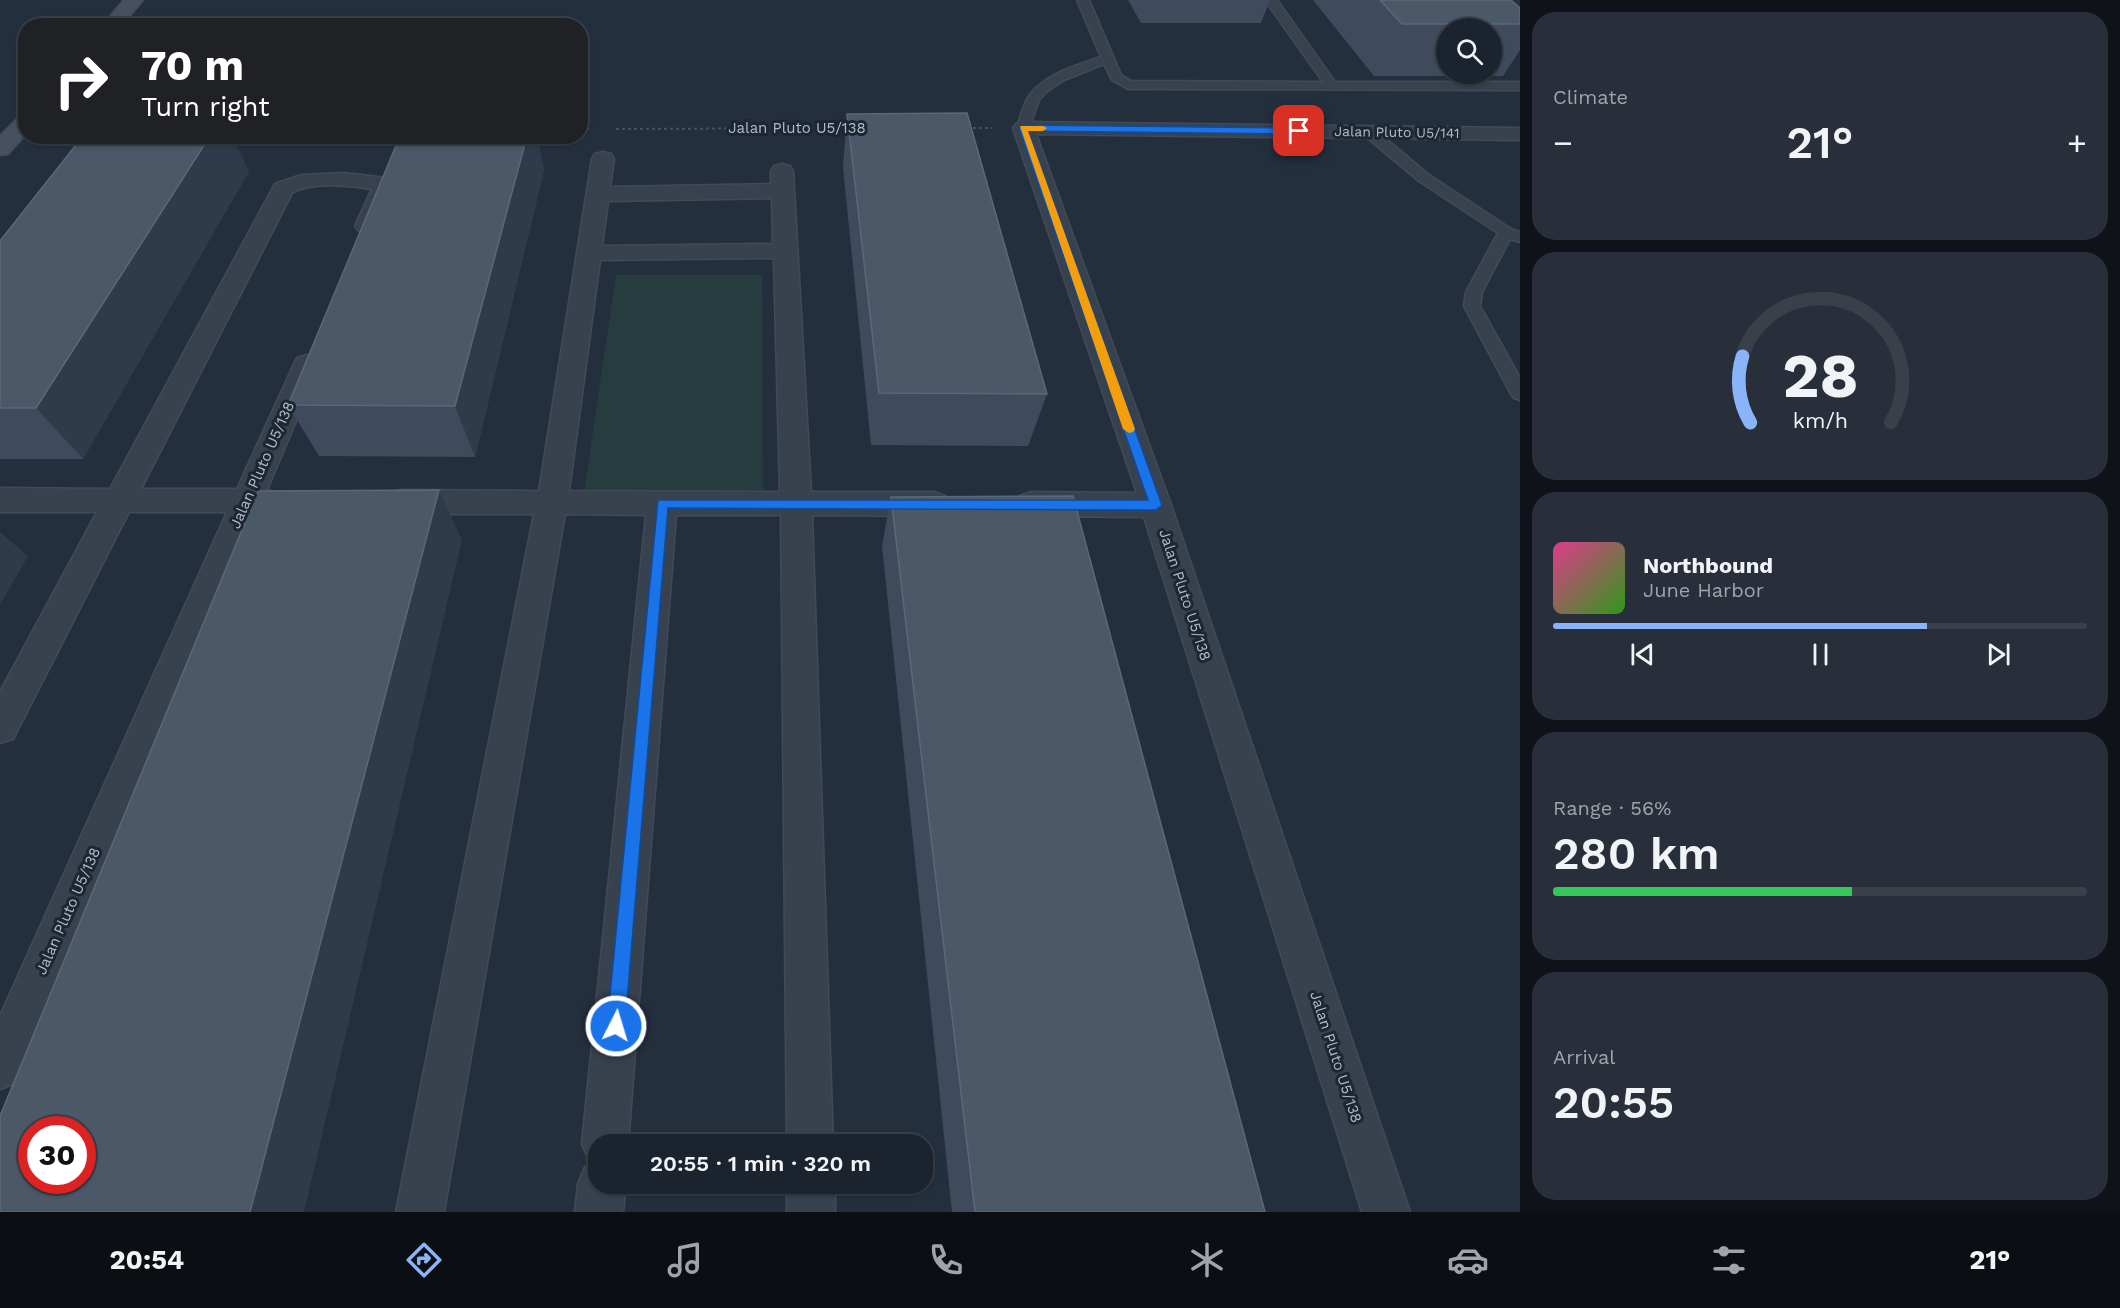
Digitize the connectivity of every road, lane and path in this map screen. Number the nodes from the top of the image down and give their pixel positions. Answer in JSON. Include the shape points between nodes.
{"nodes":[{"id":1,"x":134,"y":0,"type":"edge"},
{"id":2,"x":1083,"y":0,"type":"edge"},
{"id":3,"x":1271,"y":0,"type":"edge"},
{"id":4,"x":118,"y":18,"type":"edge"},
{"id":5,"x":1109,"y":58,"type":"junction"},
{"id":6,"x":1332,"y":86,"type":"junction"},
{"id":7,"x":1520,"y":86,"type":"edge"},
{"id":8,"x":856,"y":128,"type":"edge"},
{"id":9,"x":963,"y":128,"type":"edge"},
{"id":10,"x":1023,"y":128,"type":"junction"},
{"id":11,"x":588,"y":129,"type":"edge"},
{"id":12,"x":592,"y":129,"type":"dead end"},
{"id":13,"x":616,"y":129,"type":"dead end"},
{"id":14,"x":18,"y":130,"type":"edge"},
{"id":15,"x":1369,"y":132,"type":"junction"},
{"id":16,"x":1520,"y":134,"type":"edge"},
{"id":17,"x":0,"y":149,"type":"edge"},
{"id":18,"x":603,"y":159,"type":"dead end"},
{"id":19,"x":598,"y":194,"type":"junction"},
{"id":20,"x":1513,"y":235,"type":"edge"},
{"id":21,"x":785,"y":251,"type":"junction"},
{"id":22,"x":589,"y":253,"type":"junction"},
{"id":23,"x":355,"y":254,"type":"edge"},
{"id":24,"x":317,"y":340,"type":"edge"},
{"id":25,"x":1520,"y":394,"type":"edge"},
{"id":26,"x":0,"y":500,"type":"edge"},
{"id":27,"x":120,"y":501,"type":"junction"},
{"id":28,"x":247,"y":501,"type":"junction"},
{"id":29,"x":294,"y":501,"type":"edge"},
{"id":30,"x":376,"y":502,"type":"edge"},
{"id":31,"x":552,"y":502,"type":"junction"},
{"id":32,"x":663,"y":503,"type":"junction"},
{"id":33,"x":796,"y":503,"type":"junction"},
{"id":34,"x":961,"y":504,"type":"edge"},
{"id":35,"x":1009,"y":504,"type":"edge"},
{"id":36,"x":1156,"y":505,"type":"junction"},
{"id":37,"x":0,"y":727,"type":"edge"},
{"id":38,"x":0,"y":1066,"type":"edge"},
{"id":39,"x":607,"y":1134,"type":"edge"},
{"id":40,"x":810,"y":1134,"type":"edge"},
{"id":41,"x":601,"y":1194,"type":"edge"},
{"id":42,"x":811,"y":1194,"type":"edge"},
{"id":43,"x":420,"y":1212,"type":"edge"},
{"id":44,"x":600,"y":1212,"type":"edge"},
{"id":45,"x":811,"y":1212,"type":"edge"},
{"id":46,"x":1386,"y":1212,"type":"edge"}],
"edges":[{"from":1,"to":4,"type":"street"},
{"from":2,"to":5,"type":"lane"},
{"from":3,"to":6,"type":"lane"},
{"from":5,"to":6,"type":"lane","via":[[1116,77],[1128,85]]},
{"from":5,"to":10,"type":"lane","via":[[1050,84],[1035,98]]},
{"from":6,"to":7,"type":"lane"},
{"from":8,"to":13,"type":"path","name":"Jalan Pluto U5/138"},
{"from":9,"to":10,"type":"path"},
{"from":10,"to":15,"type":"street","name":"Jalan Pluto U5/141"},
{"from":10,"to":36,"type":"street","name":"Jalan Pluto U5/138"},
{"from":11,"to":12,"type":"path"},
{"from":14,"to":17,"type":"street"},
{"from":15,"to":16,"type":"street","name":"Jalan Pluto U5/141"},
{"from":15,"to":20,"type":"lane","via":[[1424,178]]},
{"from":18,"to":19,"type":"street"},
{"from":19,"to":21,"type":"street","via":[[782,181]]},
{"from":19,"to":22,"type":"street"},
{"from":20,"to":25,"type":"lane","via":[[1474,292],[1472,306]]},
{"from":21,"to":22,"type":"street"},
{"from":21,"to":33,"type":"street"},
{"from":22,"to":31,"type":"street"},
{"from":23,"to":27,"type":"street","via":[[383,186],[373,182],[302,181],[287,185]]},
{"from":24,"to":28,"type":"street","name":"Jalan Pluto U5/138"},
{"from":26,"to":27,"type":"street"},
{"from":27,"to":28,"type":"street"},
{"from":27,"to":37,"type":"street"},
{"from":28,"to":29,"type":"street"},
{"from":28,"to":38,"type":"street","name":"Jalan Pluto U5/138"},
{"from":30,"to":31,"type":"street"},
{"from":31,"to":32,"type":"street"},
{"from":31,"to":43,"type":"street"},
{"from":32,"to":33,"type":"street"},
{"from":32,"to":39,"type":"street"},
{"from":33,"to":34,"type":"street"},
{"from":33,"to":40,"type":"street"},
{"from":35,"to":36,"type":"street"},
{"from":36,"to":46,"type":"street","name":"Jalan Pluto U5/138"},
{"from":41,"to":44,"type":"street"},
{"from":42,"to":45,"type":"street"}]}
